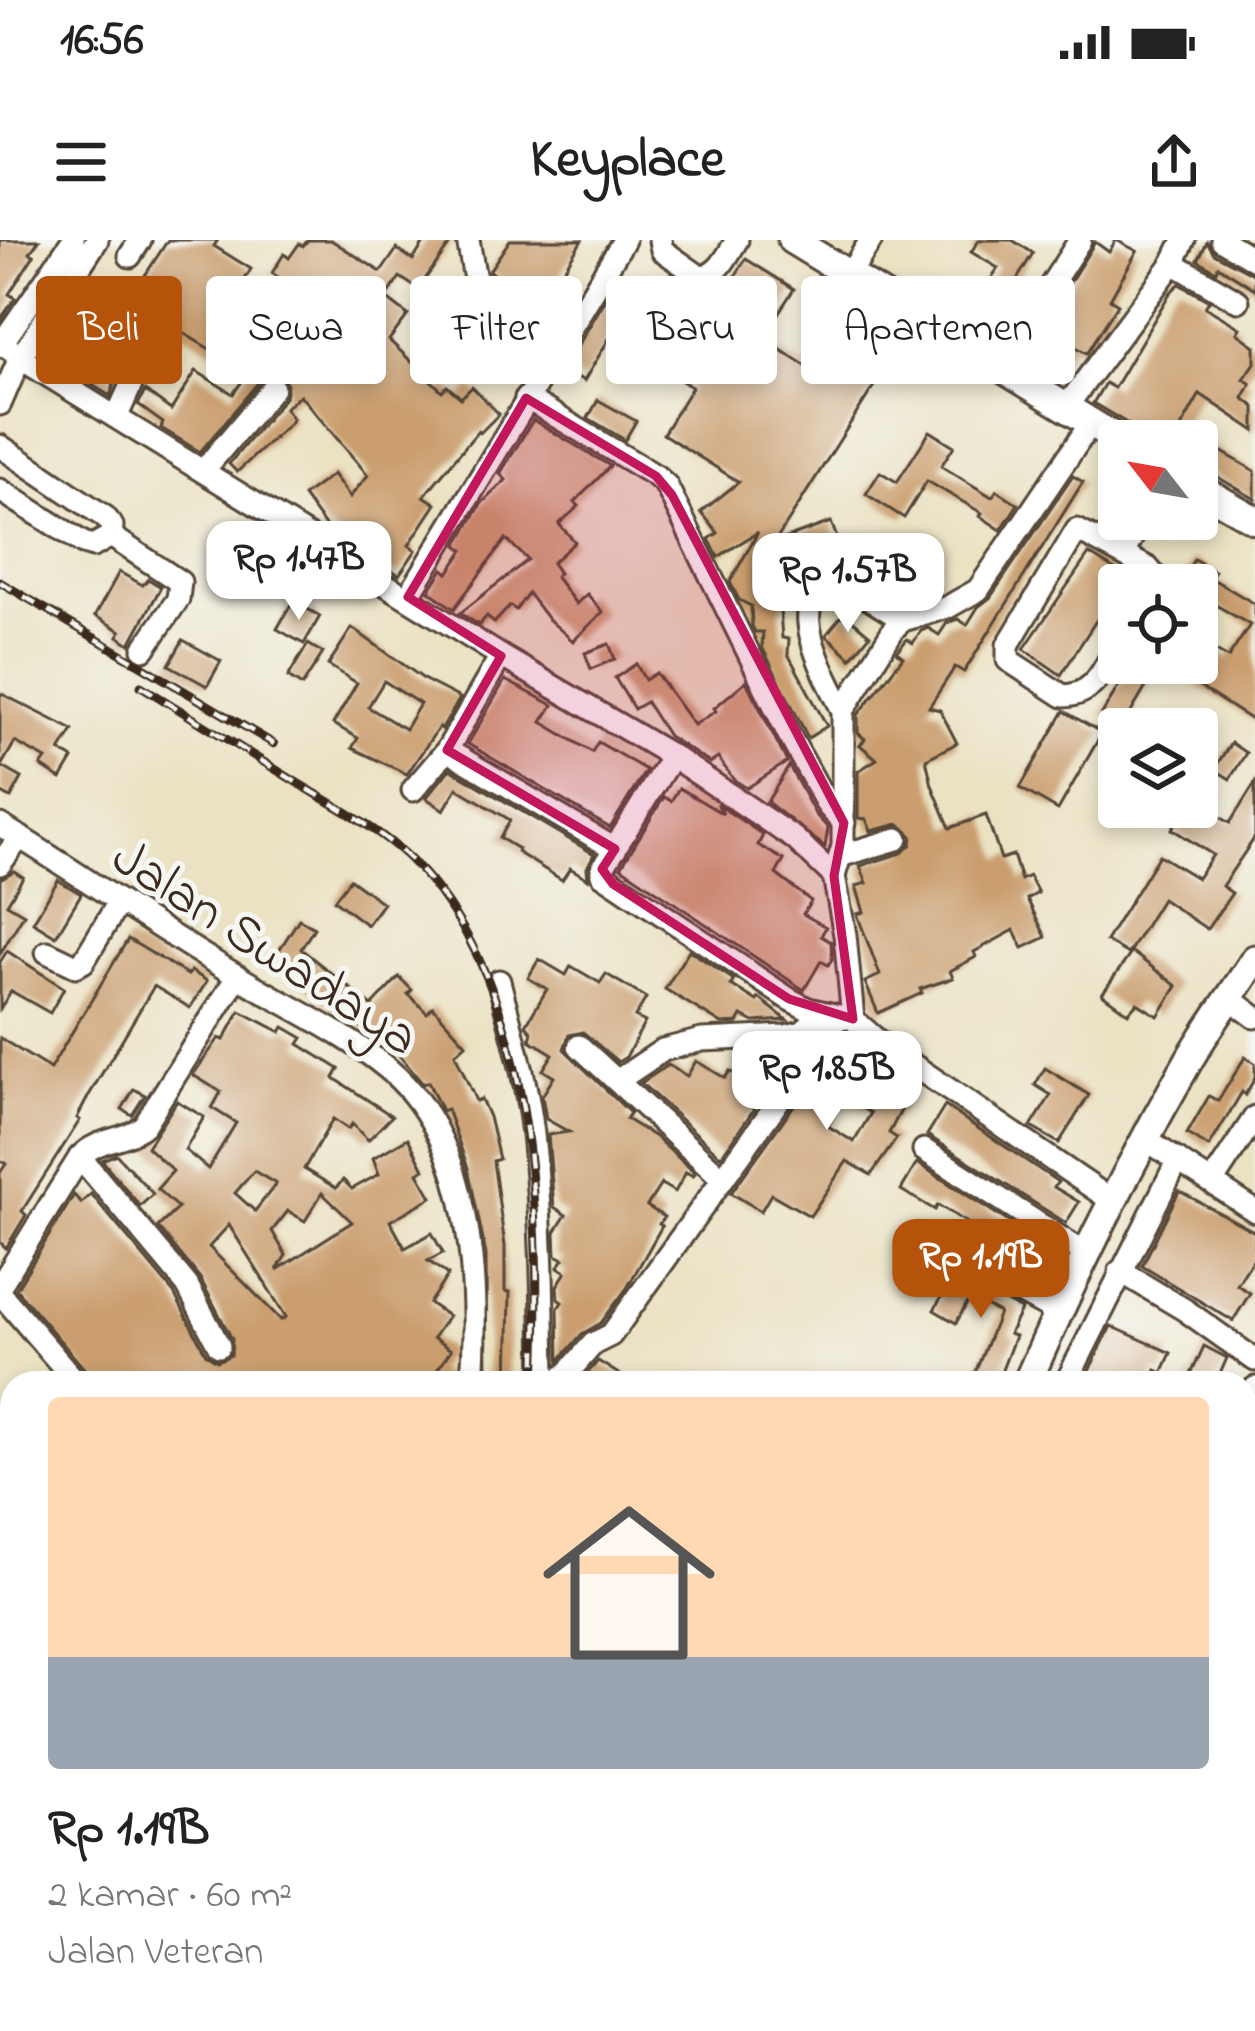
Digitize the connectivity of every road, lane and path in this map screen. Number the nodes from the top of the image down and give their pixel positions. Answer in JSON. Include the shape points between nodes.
{"nodes":[{"id":1,"x":73,"y":240,"type":"edge"},
{"id":2,"x":97,"y":240,"type":"edge"},
{"id":3,"x":468,"y":240,"type":"edge"},
{"id":4,"x":624,"y":240,"type":"edge"},
{"id":5,"x":660,"y":240,"type":"edge"},
{"id":6,"x":736,"y":240,"type":"edge"},
{"id":7,"x":792,"y":240,"type":"edge"},
{"id":8,"x":871,"y":240,"type":"edge"},
{"id":9,"x":1080,"y":240,"type":"edge"},
{"id":10,"x":1184,"y":240,"type":"edge"},
{"id":11,"x":1222,"y":240,"type":"edge"},
{"id":12,"x":1255,"y":260,"type":"edge"},
{"id":13,"x":1172,"y":263,"type":"junction"},
{"id":14,"x":75,"y":276,"type":"edge"},
{"id":15,"x":474,"y":276,"type":"edge"},
{"id":16,"x":850,"y":276,"type":"edge"},
{"id":17,"x":856,"y":276,"type":"edge"},
{"id":18,"x":1057,"y":276,"type":"edge"},
{"id":19,"x":1238,"y":301,"type":"dead end"},
{"id":20,"x":36,"y":322,"type":"edge"},
{"id":21,"x":6,"y":347,"type":"edge"},
{"id":22,"x":131,"y":384,"type":"edge"},
{"id":23,"x":1028,"y":384,"type":"edge"},
{"id":24,"x":273,"y":388,"type":"dead end"},
{"id":25,"x":526,"y":398,"type":"junction"},
{"id":26,"x":0,"y":404,"type":"edge"},
{"id":27,"x":1066,"y":407,"type":"junction"},
{"id":28,"x":117,"y":416,"type":"junction"},
{"id":29,"x":1091,"y":423,"type":"junction"},
{"id":30,"x":1098,"y":427,"type":"edge"},
{"id":31,"x":1,"y":448,"type":"edge"},
{"id":32,"x":203,"y":471,"type":"junction"},
{"id":33,"x":0,"y":490,"type":"edge"},
{"id":34,"x":1218,"y":499,"type":"edge"},
{"id":35,"x":1255,"y":520,"type":"edge"},
{"id":36,"x":111,"y":536,"type":"junction"},
{"id":37,"x":1131,"y":540,"type":"edge"},
{"id":38,"x":1124,"y":552,"type":"junction"},
{"id":39,"x":1141,"y":564,"type":"edge"},
{"id":40,"x":408,"y":596,"type":"junction"},
{"id":41,"x":903,"y":620,"type":"junction"},
{"id":42,"x":144,"y":649,"type":"dead end"},
{"id":43,"x":501,"y":656,"type":"junction"},
{"id":44,"x":1098,"y":677,"type":"edge"},
{"id":45,"x":843,"y":711,"type":"junction"},
{"id":46,"x":447,"y":750,"type":"junction"},
{"id":47,"x":672,"y":756,"type":"junction"},
{"id":48,"x":413,"y":790,"type":"dead end"},
{"id":49,"x":844,"y":823,"type":"junction"},
{"id":50,"x":0,"y":825,"type":"edge"},
{"id":51,"x":20,"y":837,"type":"junction"},
{"id":52,"x":897,"y":839,"type":"dead end"},
{"id":53,"x":615,"y":849,"type":"junction"},
{"id":54,"x":0,"y":864,"type":"edge"},
{"id":55,"x":837,"y":866,"type":"junction"},
{"id":56,"x":119,"y":902,"type":"junction"},
{"id":57,"x":47,"y":952,"type":"dead end"},
{"id":58,"x":1255,"y":959,"type":"edge"},
{"id":59,"x":237,"y":976,"type":"junction"},
{"id":60,"x":499,"y":981,"type":"dead end"},
{"id":61,"x":1231,"y":999,"type":"junction"},
{"id":62,"x":838,"y":1016,"type":"junction"},
{"id":63,"x":1255,"y":1017,"type":"edge"},
{"id":64,"x":579,"y":1046,"type":"dead end"},
{"id":65,"x":617,"y":1081,"type":"junction"},
{"id":66,"x":1255,"y":1117,"type":"edge"},
{"id":67,"x":1145,"y":1139,"type":"junction"},
{"id":68,"x":924,"y":1150,"type":"dead end"},
{"id":69,"x":80,"y":1157,"type":"junction"},
{"id":70,"x":1178,"y":1160,"type":"junction"},
{"id":71,"x":722,"y":1178,"type":"junction"},
{"id":72,"x":1213,"y":1181,"type":"junction"},
{"id":73,"x":1114,"y":1202,"type":"junction"},
{"id":74,"x":1255,"y":1211,"type":"edge"},
{"id":75,"x":1086,"y":1254,"type":"junction"},
{"id":76,"x":981,"y":1271,"type":"dead end"},
{"id":77,"x":1120,"y":1271,"type":"junction"},
{"id":78,"x":0,"y":1289,"type":"edge"},
{"id":79,"x":1058,"y":1312,"type":"junction"},
{"id":80,"x":219,"y":1346,"type":"dead end"},
{"id":81,"x":1255,"y":1360,"type":"edge"},
{"id":82,"x":66,"y":1371,"type":"edge"},
{"id":83,"x":473,"y":1371,"type":"edge"},
{"id":84,"x":547,"y":1371,"type":"edge"},
{"id":85,"x":569,"y":1371,"type":"edge"},
{"id":86,"x":1032,"y":1371,"type":"edge"},
{"id":87,"x":1072,"y":1371,"type":"edge"}],
"edges":[{"from":1,"to":21,"type":"street"},
{"from":2,"to":14,"type":"street"},
{"from":3,"to":15,"type":"street"},
{"from":4,"to":25,"type":"street"},
{"from":5,"to":6,"type":"street","via":[[700,277],[719,268]]},
{"from":7,"to":16,"type":"main road"},
{"from":8,"to":17,"type":"street"},
{"from":9,"to":18,"type":"street"},
{"from":10,"to":13,"type":"street"},
{"from":11,"to":12,"type":"street"},
{"from":13,"to":19,"type":"street"},
{"from":13,"to":27,"type":"street"},
{"from":20,"to":21,"type":"street"},
{"from":21,"to":26,"type":"street"},
{"from":21,"to":28,"type":"street"},
{"from":22,"to":28,"type":"street"},
{"from":23,"to":27,"type":"main road"},
{"from":24,"to":32,"type":"street"},
{"from":25,"to":40,"type":"street"},
{"from":25,"to":49,"type":"street","via":[[666,485],[789,735]]},
{"from":27,"to":29,"type":"main road"},
{"from":28,"to":32,"type":"street"},
{"from":29,"to":30,"type":"main road"},
{"from":29,"to":41,"type":"street","via":[[978,590]]},
{"from":31,"to":36,"type":"street","via":[[105,517]]},
{"from":32,"to":40,"type":"street"},
{"from":33,"to":36,"type":"street","via":[[83,543]]},
{"from":34,"to":35,"type":"main road"},
{"from":36,"to":42,"type":"street","via":[[180,582],[178,599]]},
{"from":37,"to":38,"type":"street"},
{"from":38,"to":39,"type":"street"},
{"from":38,"to":44,"type":"street","via":[[1074,532],[1008,645],[1008,659],[1063,696]]},
{"from":40,"to":43,"type":"street"},
{"from":41,"to":45,"type":"street"},
{"from":41,"to":45,"type":"street","via":[[840,580],[818,592],[808,629]]},
{"from":43,"to":46,"type":"street"},
{"from":43,"to":47,"type":"street"},
{"from":45,"to":49,"type":"street"},
{"from":46,"to":48,"type":"street"},
{"from":46,"to":53,"type":"street"},
{"from":47,"to":53,"type":"street"},
{"from":47,"to":55,"type":"street"},
{"from":49,"to":55,"type":"street"},
{"from":50,"to":51,"type":"street","name":"Jalan Swadaya"},
{"from":51,"to":54,"type":"street"},
{"from":51,"to":56,"type":"street","name":"Jalan Swadaya"},
{"from":52,"to":55,"type":"street"},
{"from":53,"to":62,"type":"street","via":[[602,868],[613,884],[789,999]]},
{"from":55,"to":62,"type":"street","via":[[845,935]]},
{"from":56,"to":57,"type":"street","via":[[83,962]]},
{"from":56,"to":59,"type":"street","name":"Jalan Swadaya"},
{"from":58,"to":61,"type":"main road"},
{"from":59,"to":69,"type":"street","via":[[145,1125]]},
{"from":59,"to":83,"type":"street","name":"Jalan Swadaya","via":[[360,1048],[408,1089],[430,1123],[470,1246]]},
{"from":60,"to":84,"type":"street","via":[[533,1132]]},
{"from":61,"to":63,"type":"street"},
{"from":61,"to":67,"type":"main road"},
{"from":62,"to":65,"type":"street","via":[[786,1036],[663,1050]]},
{"from":62,"to":71,"type":"street"},
{"from":62,"to":73,"type":"street"},
{"from":64,"to":65,"type":"street"},
{"from":65,"to":71,"type":"street"},
{"from":66,"to":72,"type":"street"},
{"from":67,"to":70,"type":"street"},
{"from":67,"to":73,"type":"main road"},
{"from":68,"to":75,"type":"street"},
{"from":69,"to":78,"type":"street"},
{"from":69,"to":80,"type":"street","via":[[187,1285]]},
{"from":70,"to":72,"type":"street"},
{"from":70,"to":77,"type":"street"},
{"from":71,"to":85,"type":"street","via":[[611,1334]]},
{"from":72,"to":74,"type":"street"},
{"from":73,"to":75,"type":"main road"},
{"from":75,"to":79,"type":"main road"},
{"from":76,"to":79,"type":"street"},
{"from":77,"to":81,"type":"street"},
{"from":77,"to":87,"type":"street"},
{"from":78,"to":82,"type":"street"},
{"from":79,"to":86,"type":"main road"}]}
